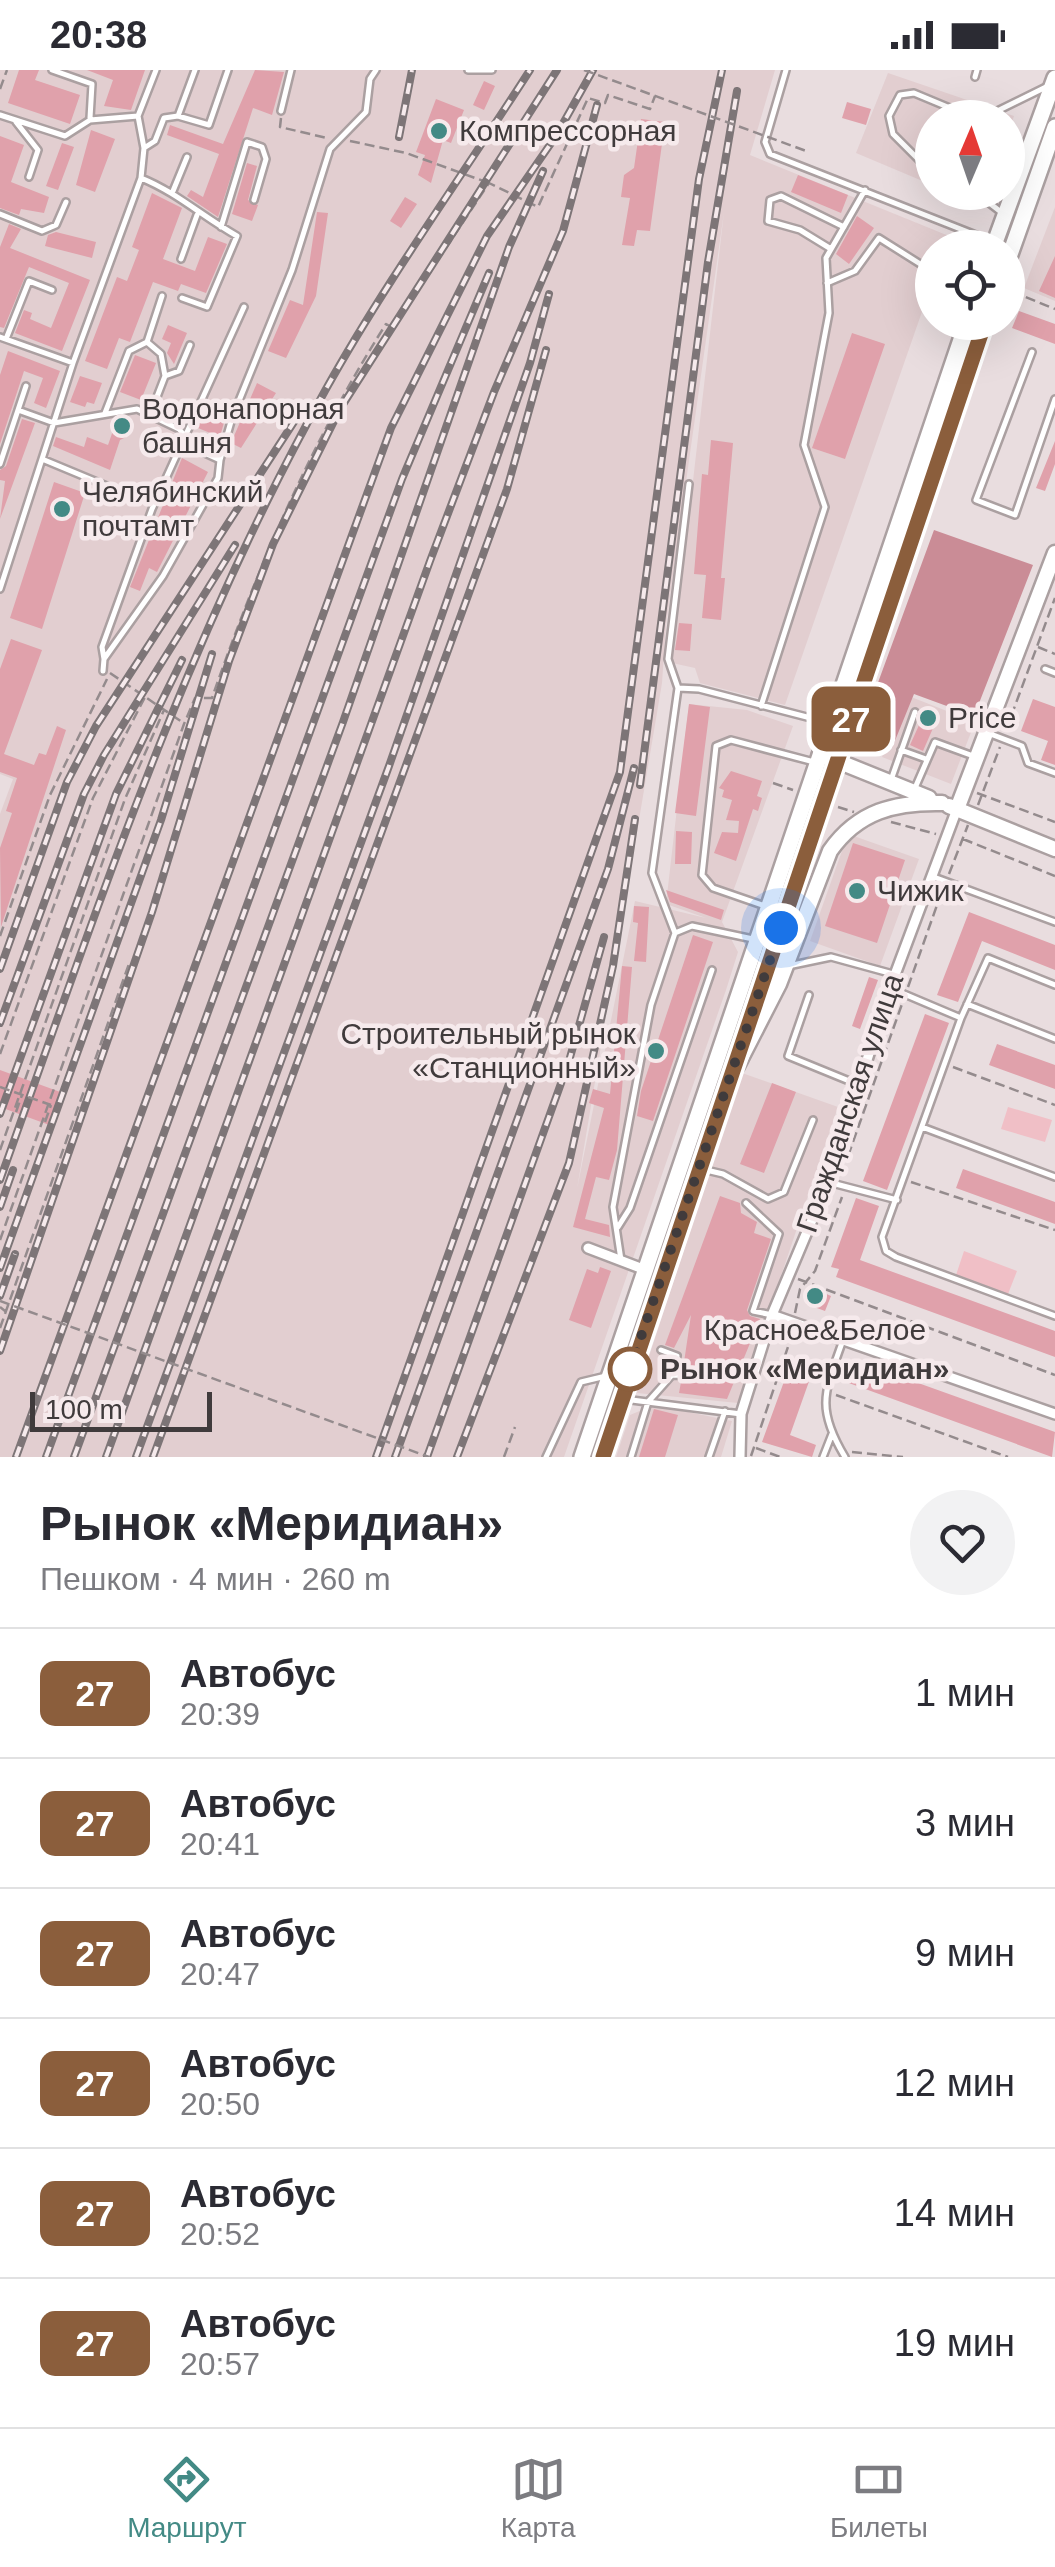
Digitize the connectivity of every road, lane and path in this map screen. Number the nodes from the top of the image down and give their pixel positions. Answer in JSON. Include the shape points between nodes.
{"nodes":[{"id":1,"x":7,"y":70,"type":"edge"},
{"id":2,"x":52,"y":70,"type":"edge"},
{"id":3,"x":156,"y":70,"type":"edge"},
{"id":4,"x":195,"y":70,"type":"edge"},
{"id":5,"x":228,"y":70,"type":"edge"},
{"id":6,"x":292,"y":70,"type":"edge"},
{"id":7,"x":468,"y":70,"type":"edge"},
{"id":8,"x":492,"y":70,"type":"edge"},
{"id":9,"x":584,"y":70,"type":"edge"},
{"id":10,"x":786,"y":70,"type":"edge"},
{"id":11,"x":374,"y":71,"type":"edge"},
{"id":12,"x":1054,"y":80,"type":"edge"},
{"id":13,"x":0,"y":89,"type":"edge"},
{"id":14,"x":655,"y":96,"type":"junction"},
{"id":15,"x":931,"y":100,"type":"edge"},
{"id":16,"x":1016,"y":100,"type":"edge"},
{"id":17,"x":281,"y":111,"type":"joint"},
{"id":18,"x":0,"y":115,"type":"edge"},
{"id":19,"x":138,"y":116,"type":"junction"},
{"id":20,"x":178,"y":116,"type":"junction"},
{"id":21,"x":14,"y":120,"type":"junction"},
{"id":22,"x":90,"y":120,"type":"junction"},
{"id":23,"x":1055,"y":127,"type":"edge"},
{"id":24,"x":336,"y":140,"type":"junction"},
{"id":25,"x":144,"y":148,"type":"junction"},
{"id":26,"x":809,"y":152,"type":"dead end"},
{"id":27,"x":915,"y":155,"type":"edge"},
{"id":28,"x":187,"y":157,"type":"dead end"},
{"id":29,"x":29,"y":177,"type":"dead end"},
{"id":30,"x":141,"y":178,"type":"junction"},
{"id":31,"x":489,"y":183,"type":"junction"},
{"id":32,"x":864,"y":190,"type":"junction"},
{"id":33,"x":173,"y":191,"type":"junction"},
{"id":34,"x":254,"y":200,"type":"dead end"},
{"id":35,"x":66,"y":202,"type":"dead end"},
{"id":36,"x":998,"y":210,"type":"edge"},
{"id":37,"x":0,"y":214,"type":"edge"},
{"id":38,"x":197,"y":214,"type":"junction"},
{"id":39,"x":1005,"y":215,"type":"junction"},
{"id":40,"x":221,"y":227,"type":"junction"},
{"id":41,"x":844,"y":228,"type":"junction"},
{"id":42,"x":959,"y":230,"type":"edge"},
{"id":43,"x":1000,"y":230,"type":"edge"},
{"id":44,"x":1019,"y":230,"type":"edge"},
{"id":45,"x":831,"y":249,"type":"junction"},
{"id":46,"x":181,"y":259,"type":"dead end"},
{"id":47,"x":915,"y":261,"type":"edge"},
{"id":48,"x":827,"y":283,"type":"junction"},
{"id":49,"x":52,"y":290,"type":"dead end"},
{"id":50,"x":162,"y":296,"type":"dead end"},
{"id":51,"x":1025,"y":297,"type":"edge"},
{"id":52,"x":182,"y":298,"type":"dead end"},
{"id":53,"x":244,"y":308,"type":"dead end"},
{"id":54,"x":1055,"y":309,"type":"edge"},
{"id":55,"x":3,"y":338,"type":"edge"},
{"id":56,"x":961,"y":340,"type":"edge"},
{"id":57,"x":979,"y":340,"type":"edge"},
{"id":58,"x":147,"y":342,"type":"junction"},
{"id":59,"x":190,"y":345,"type":"dead end"},
{"id":60,"x":1032,"y":352,"type":"dead end"},
{"id":61,"x":73,"y":363,"type":"junction"},
{"id":62,"x":165,"y":376,"type":"junction"},
{"id":63,"x":26,"y":386,"type":"dead end"},
{"id":64,"x":1055,"y":400,"type":"edge"},
{"id":65,"x":155,"y":402,"type":"dead end"},
{"id":66,"x":18,"y":410,"type":"junction"},
{"id":67,"x":105,"y":413,"type":"junction"},
{"id":68,"x":54,"y":422,"type":"junction"},
{"id":69,"x":186,"y":438,"type":"junction"},
{"id":70,"x":42,"y":459,"type":"junction"},
{"id":71,"x":220,"y":460,"type":"junction"},
{"id":72,"x":0,"y":464,"type":"edge"},
{"id":73,"x":689,"y":484,"type":"dead end"},
{"id":74,"x":108,"y":486,"type":"dead end"},
{"id":75,"x":1055,"y":552,"type":"edge"},
{"id":76,"x":0,"y":589,"type":"edge"},
{"id":77,"x":1055,"y":598,"type":"edge"},
{"id":78,"x":1037,"y":646,"type":"junction"},
{"id":79,"x":1055,"y":654,"type":"edge"},
{"id":80,"x":104,"y":659,"type":"junction"},
{"id":81,"x":1045,"y":669,"type":"dead end"},
{"id":82,"x":103,"y":671,"type":"dead end"},
{"id":83,"x":1055,"y":673,"type":"edge"},
{"id":84,"x":678,"y":688,"type":"junction"},
{"id":85,"x":145,"y":697,"type":"junction"},
{"id":86,"x":761,"y":706,"type":"junction"},
{"id":87,"x":164,"y":710,"type":"junction"},
{"id":88,"x":915,"y":712,"type":"dead end"},
{"id":89,"x":830,"y":723,"type":"junction"},
{"id":90,"x":184,"y":724,"type":"junction"},
{"id":91,"x":995,"y":736,"type":"junction"},
{"id":92,"x":901,"y":750,"type":"junction"},
{"id":93,"x":818,"y":758,"type":"junction"},
{"id":94,"x":979,"y":758,"type":"junction"},
{"id":95,"x":926,"y":759,"type":"junction"},
{"id":96,"x":837,"y":762,"type":"junction"},
{"id":97,"x":1055,"y":774,"type":"edge"},
{"id":98,"x":890,"y":782,"type":"junction"},
{"id":99,"x":967,"y":790,"type":"junction"},
{"id":100,"x":913,"y":792,"type":"junction"},
{"id":101,"x":982,"y":795,"type":"junction"},
{"id":102,"x":949,"y":806,"type":"junction"},
{"id":103,"x":972,"y":816,"type":"junction"},
{"id":104,"x":1055,"y":822,"type":"edge"},
{"id":105,"x":962,"y":838,"type":"junction"},
{"id":106,"x":1055,"y":848,"type":"edge"},
{"id":107,"x":930,"y":876,"type":"junction"},
{"id":108,"x":1055,"y":876,"type":"edge"},
{"id":109,"x":946,"y":882,"type":"junction"},
{"id":110,"x":767,"y":907,"type":"junction"},
{"id":111,"x":1055,"y":922,"type":"edge"},
{"id":112,"x":674,"y":933,"type":"junction"},
{"id":113,"x":0,"y":936,"type":"edge"},
{"id":114,"x":756,"y":940,"type":"junction"},
{"id":115,"x":130,"y":961,"type":"dead end"},
{"id":116,"x":785,"y":968,"type":"junction"},
{"id":117,"x":712,"y":970,"type":"dead end"},
{"id":118,"x":895,"y":974,"type":"junction"},
{"id":119,"x":1055,"y":986,"type":"edge"},
{"id":120,"x":890,"y":988,"type":"junction"},
{"id":121,"x":906,"y":994,"type":"junction"},
{"id":122,"x":808,"y":995,"type":"dead end"},
{"id":123,"x":967,"y":1004,"type":"junction"},
{"id":124,"x":961,"y":1018,"type":"junction"},
{"id":125,"x":1055,"y":1039,"type":"edge"},
{"id":126,"x":0,"y":1054,"type":"edge"},
{"id":127,"x":944,"y":1064,"type":"junction"},
{"id":128,"x":731,"y":1075,"type":"junction"},
{"id":129,"x":859,"y":1085,"type":"junction"},
{"id":130,"x":0,"y":1087,"type":"edge"},
{"id":131,"x":22,"y":1095,"type":"junction"},
{"id":132,"x":1055,"y":1105,"type":"edge"},
{"id":133,"x":16,"y":1112,"type":"dead end"},
{"id":134,"x":813,"y":1120,"type":"dead end"},
{"id":135,"x":44,"y":1122,"type":"dead end"},
{"id":136,"x":920,"y":1127,"type":"junction"},
{"id":137,"x":0,"y":1150,"type":"edge"},
{"id":138,"x":846,"y":1164,"type":"dead end"},
{"id":139,"x":699,"y":1168,"type":"junction"},
{"id":140,"x":1055,"y":1177,"type":"edge"},
{"id":141,"x":905,"y":1180,"type":"junction"},
{"id":142,"x":828,"y":1182,"type":"junction"},
{"id":143,"x":846,"y":1186,"type":"junction"},
{"id":144,"x":897,"y":1200,"type":"junction"},
{"id":145,"x":746,"y":1203,"type":"dead end"},
{"id":146,"x":616,"y":1229,"type":"junction"},
{"id":147,"x":1055,"y":1230,"type":"edge"},
{"id":148,"x":0,"y":1240,"type":"edge"},
{"id":149,"x":588,"y":1248,"type":"dead end"},
{"id":150,"x":621,"y":1260,"type":"junction"},
{"id":151,"x":644,"y":1268,"type":"junction"},
{"id":152,"x":787,"y":1275,"type":"junction"},
{"id":153,"x":805,"y":1282,"type":"junction"},
{"id":154,"x":0,"y":1304,"type":"edge"},
{"id":155,"x":1055,"y":1306,"type":"edge"},
{"id":156,"x":772,"y":1315,"type":"junction"},
{"id":157,"x":1053,"y":1316,"type":"edge"},
{"id":158,"x":793,"y":1323,"type":"junction"},
{"id":159,"x":0,"y":1327,"type":"edge"},
{"id":160,"x":843,"y":1340,"type":"junction"},
{"id":161,"x":661,"y":1350,"type":"dead end"},
{"id":162,"x":717,"y":1370,"type":"dead end"},
{"id":163,"x":1055,"y":1374,"type":"edge"},
{"id":164,"x":672,"y":1375,"type":"junction"},
{"id":165,"x":609,"y":1376,"type":"junction"},
{"id":166,"x":825,"y":1391,"type":"junction"},
{"id":167,"x":621,"y":1399,"type":"junction"},
{"id":168,"x":648,"y":1402,"type":"junction"},
{"id":169,"x":725,"y":1411,"type":"junction"},
{"id":170,"x":741,"y":1414,"type":"junction"},
{"id":171,"x":1055,"y":1414,"type":"edge"},
{"id":172,"x":515,"y":1427,"type":"dead end"},
{"id":173,"x":832,"y":1434,"type":"junction"},
{"id":174,"x":754,"y":1447,"type":"junction"},
{"id":175,"x":843,"y":1454,"type":"edge"},
{"id":176,"x":430,"y":1457,"type":"edge"},
{"id":177,"x":504,"y":1457,"type":"edge"},
{"id":178,"x":546,"y":1457,"type":"edge"},
{"id":179,"x":582,"y":1457,"type":"edge"},
{"id":180,"x":603,"y":1457,"type":"edge"},
{"id":181,"x":631,"y":1457,"type":"edge"},
{"id":182,"x":710,"y":1457,"type":"edge"},
{"id":183,"x":740,"y":1457,"type":"edge"},
{"id":184,"x":751,"y":1457,"type":"edge"},
{"id":185,"x":780,"y":1457,"type":"edge"},
{"id":186,"x":823,"y":1457,"type":"edge"},
{"id":187,"x":903,"y":1457,"type":"edge"},
{"id":188,"x":1008,"y":1457,"type":"edge"}],
"edges":[{"from":1,"to":13,"type":"path"},
{"from":2,"to":22,"type":"lane","via":[[92,84]]},
{"from":3,"to":19,"type":"lane"},
{"from":4,"to":20,"type":"lane"},
{"from":5,"to":20,"type":"lane","via":[[208,125]]},
{"from":6,"to":17,"type":"lane"},
{"from":7,"to":8,"type":"lane"},
{"from":9,"to":14,"type":"path","bridge":true},
{"from":10,"to":32,"type":"lane","via":[[765,149]]},
{"from":11,"to":24,"type":"lane","via":[[366,112]]},
{"from":12,"to":16,"type":"lane"},
{"from":12,"to":39,"type":"main road"},
{"from":14,"to":26,"type":"path","bridge":true},
{"from":14,"to":31,"type":"path","via":[[650,109],[610,95],[606,102],[588,98],[538,207]]},
{"from":15,"to":27,"type":"lane","via":[[900,95],[889,116],[893,134]]},
{"from":17,"to":24,"type":"path","via":[[280,127]]},
{"from":18,"to":21,"type":"lane"},
{"from":19,"to":22,"type":"lane"},
{"from":19,"to":25,"type":"lane"},
{"from":20,"to":25,"type":"lane","via":[[164,118],[155,141]]},
{"from":21,"to":22,"type":"lane","via":[[65,136]]},
{"from":21,"to":29,"type":"lane","via":[[38,150]]},
{"from":23,"to":44,"type":"main road"},
{"from":24,"to":31,"type":"path","via":[[406,152]]},
{"from":24,"to":71,"type":"lane"},
{"from":25,"to":30,"type":"lane"},
{"from":28,"to":33,"type":"lane"},
{"from":30,"to":33,"type":"lane"},
{"from":30,"to":61,"type":"lane"},
{"from":31,"to":90,"type":"path","via":[[393,328],[386,324],[334,409],[274,530],[212,698],[194,698]]},
{"from":32,"to":41,"type":"lane"},
{"from":32,"to":42,"type":"lane"},
{"from":33,"to":38,"type":"lane"},
{"from":34,"to":40,"type":"lane","via":[[266,160],[262,147],[247,142]]},
{"from":35,"to":37,"type":"lane","via":[[56,225],[42,231]]},
{"from":36,"to":39,"type":"lane"},
{"from":38,"to":40,"type":"lane"},
{"from":38,"to":46,"type":"lane"},
{"from":39,"to":43,"type":"main road"},
{"from":40,"to":52,"type":"lane","via":[[237,236],[208,306]]},
{"from":41,"to":45,"type":"lane"},
{"from":41,"to":45,"type":"lane","via":[[781,196],[770,200],[768,221]]},
{"from":45,"to":48,"type":"lane"},
{"from":47,"to":48,"type":"lane","via":[[879,238],[855,271]]},
{"from":48,"to":86,"type":"lane","via":[[828,314],[804,445],[825,507]]},
{"from":49,"to":55,"type":"lane","via":[[29,281]]},
{"from":50,"to":58,"type":"lane"},
{"from":51,"to":54,"type":"path"},
{"from":53,"to":69,"type":"lane"},
{"from":55,"to":61,"type":"lane"},
{"from":56,"to":89,"type":"main road"},
{"from":57,"to":96,"type":"main road"},
{"from":58,"to":62,"type":"lane","via":[[162,354]]},
{"from":58,"to":67,"type":"lane","via":[[129,351]]},
{"from":59,"to":62,"type":"lane","via":[[180,371]]},
{"from":60,"to":64,"type":"lane","via":[[976,500],[1016,515]]},
{"from":61,"to":68,"type":"lane"},
{"from":62,"to":65,"type":"lane"},
{"from":63,"to":66,"type":"lane"},
{"from":66,"to":68,"type":"lane"},
{"from":66,"to":72,"type":"lane"},
{"from":67,"to":68,"type":"lane"},
{"from":67,"to":69,"type":"lane","via":[[137,409]]},
{"from":68,"to":70,"type":"lane"},
{"from":69,"to":71,"type":"lane"},
{"from":69,"to":80,"type":"lane","via":[[152,509],[102,647]]},
{"from":70,"to":74,"type":"lane"},
{"from":70,"to":76,"type":"lane"},
{"from":71,"to":80,"type":"lane","via":[[218,478],[163,576]]},
{"from":73,"to":84,"type":"lane","via":[[668,659]]},
{"from":75,"to":91,"type":"street"},
{"from":77,"to":78,"type":"path"},
{"from":78,"to":79,"type":"path"},
{"from":78,"to":91,"type":"path"},
{"from":80,"to":82,"type":"lane"},
{"from":81,"to":83,"type":"lane"},
{"from":84,"to":86,"type":"lane"},
{"from":84,"to":112,"type":"lane","via":[[652,872]]},
{"from":85,"to":87,"type":"path"},
{"from":85,"to":113,"type":"path","via":[[111,673],[74,738]]},
{"from":85,"to":126,"type":"path","via":[[94,798]]},
{"from":86,"to":89,"type":"lane"},
{"from":87,"to":90,"type":"path"},
{"from":87,"to":137,"type":"path"},
{"from":88,"to":92,"type":"lane"},
{"from":89,"to":93,"type":"main road"},
{"from":90,"to":148,"type":"path"},
{"from":91,"to":94,"type":"street"},
{"from":91,"to":97,"type":"lane","via":[[1022,746],[1028,763]]},
{"from":91,"to":101,"type":"path"},
{"from":92,"to":95,"type":"lane"},
{"from":92,"to":98,"type":"lane"},
{"from":93,"to":96,"type":"street"},
{"from":93,"to":110,"type":"main road"},
{"from":93,"to":110,"type":"lane","via":[[731,740],[716,746],[702,875],[713,888]]},
{"from":94,"to":95,"type":"lane","via":[[935,742]]},
{"from":94,"to":99,"type":"street"},
{"from":95,"to":100,"type":"lane"},
{"from":96,"to":98,"type":"street"},
{"from":96,"to":128,"type":"main road"},
{"from":98,"to":100,"type":"street"},
{"from":99,"to":101,"type":"path"},
{"from":99,"to":102,"type":"street"},
{"from":100,"to":102,"type":"street"},
{"from":101,"to":103,"type":"path"},
{"from":101,"to":104,"type":"path"},
{"from":102,"to":103,"type":"street"},
{"from":102,"to":107,"type":"street","name":"Гражданская улица"},
{"from":102,"to":116,"type":"street","via":[[886,807],[843,833],[830,850]]},
{"from":103,"to":105,"type":"path"},
{"from":103,"to":106,"type":"street"},
{"from":105,"to":108,"type":"path"},
{"from":105,"to":109,"type":"path"},
{"from":107,"to":109,"type":"lane"},
{"from":107,"to":118,"type":"street","name":"Гражданская улица"},
{"from":109,"to":111,"type":"lane"},
{"from":109,"to":121,"type":"path"},
{"from":110,"to":114,"type":"main road"},
{"from":112,"to":114,"type":"lane","via":[[692,926]]},
{"from":112,"to":146,"type":"lane","via":[[651,1005],[613,1207]]},
{"from":114,"to":151,"type":"main road"},
{"from":115,"to":159,"type":"path"},
{"from":116,"to":118,"type":"lane","via":[[830,957]]},
{"from":116,"to":128,"type":"street"},
{"from":117,"to":146,"type":"lane","via":[[630,1208]]},
{"from":118,"to":120,"type":"street","name":"Гражданская улица"},
{"from":119,"to":123,"type":"lane","via":[[988,958]]},
{"from":120,"to":121,"type":"lane"},
{"from":120,"to":129,"type":"street","name":"Гражданская улица"},
{"from":121,"to":124,"type":"lane"},
{"from":121,"to":138,"type":"path"},
{"from":122,"to":129,"type":"lane","via":[[788,1056]]},
{"from":123,"to":124,"type":"lane"},
{"from":123,"to":125,"type":"lane"},
{"from":124,"to":127,"type":"lane"},
{"from":127,"to":132,"type":"path"},
{"from":127,"to":136,"type":"lane"},
{"from":128,"to":139,"type":"main road"},
{"from":129,"to":142,"type":"street","name":"Гражданская улица"},
{"from":130,"to":131,"type":"path","bridge":true},
{"from":131,"to":133,"type":"path"},
{"from":131,"to":135,"type":"path","bridge":true,"via":[[51,1106]]},
{"from":134,"to":139,"type":"lane","via":[[784,1192],[768,1199]]},
{"from":136,"to":140,"type":"lane"},
{"from":136,"to":141,"type":"lane"},
{"from":139,"to":167,"type":"main road"},
{"from":141,"to":144,"type":"lane"},
{"from":141,"to":147,"type":"path"},
{"from":142,"to":143,"type":"lane"},
{"from":142,"to":152,"type":"street","name":"Гражданская улица"},
{"from":143,"to":144,"type":"lane"},
{"from":143,"to":153,"type":"path"},
{"from":144,"to":157,"type":"lane","via":[[882,1237],[886,1251]]},
{"from":145,"to":156,"type":"lane","via":[[779,1234],[753,1311]]},
{"from":146,"to":150,"type":"lane"},
{"from":149,"to":150,"type":"street"},
{"from":150,"to":151,"type":"street"},
{"from":151,"to":165,"type":"main road"},
{"from":152,"to":153,"type":"path"},
{"from":152,"to":156,"type":"street","name":"Гражданская улица"},
{"from":153,"to":158,"type":"path"},
{"from":153,"to":163,"type":"path"},
{"from":154,"to":159,"type":"path","via":[[6,1309]]},
{"from":154,"to":176,"type":"path","bridge":true},
{"from":155,"to":157,"type":"lane"},
{"from":156,"to":158,"type":"street"},
{"from":156,"to":170,"type":"street","name":"Гражданская улица"},
{"from":158,"to":160,"type":"street"},
{"from":158,"to":174,"type":"path"},
{"from":160,"to":166,"type":"lane"},
{"from":160,"to":171,"type":"street"},
{"from":161,"to":164,"type":"lane","via":[[676,1356]]},
{"from":162,"to":164,"type":"lane","via":[[714,1377]]},
{"from":164,"to":168,"type":"lane"},
{"from":165,"to":178,"type":"lane","via":[[581,1382]]},
{"from":165,"to":179,"type":"main road"},
{"from":166,"to":173,"type":"lane"},
{"from":166,"to":188,"type":"path"},
{"from":167,"to":168,"type":"lane"},
{"from":167,"to":180,"type":"main road"},
{"from":168,"to":169,"type":"lane"},
{"from":168,"to":181,"type":"lane"},
{"from":169,"to":170,"type":"lane"},
{"from":169,"to":182,"type":"lane"},
{"from":170,"to":183,"type":"street","name":"Гражданская улица"},
{"from":172,"to":177,"type":"path"},
{"from":173,"to":175,"type":"lane"},
{"from":173,"to":186,"type":"lane"},
{"from":174,"to":184,"type":"path"},
{"from":174,"to":185,"type":"path"},
{"from":175,"to":187,"type":"path"}]}
